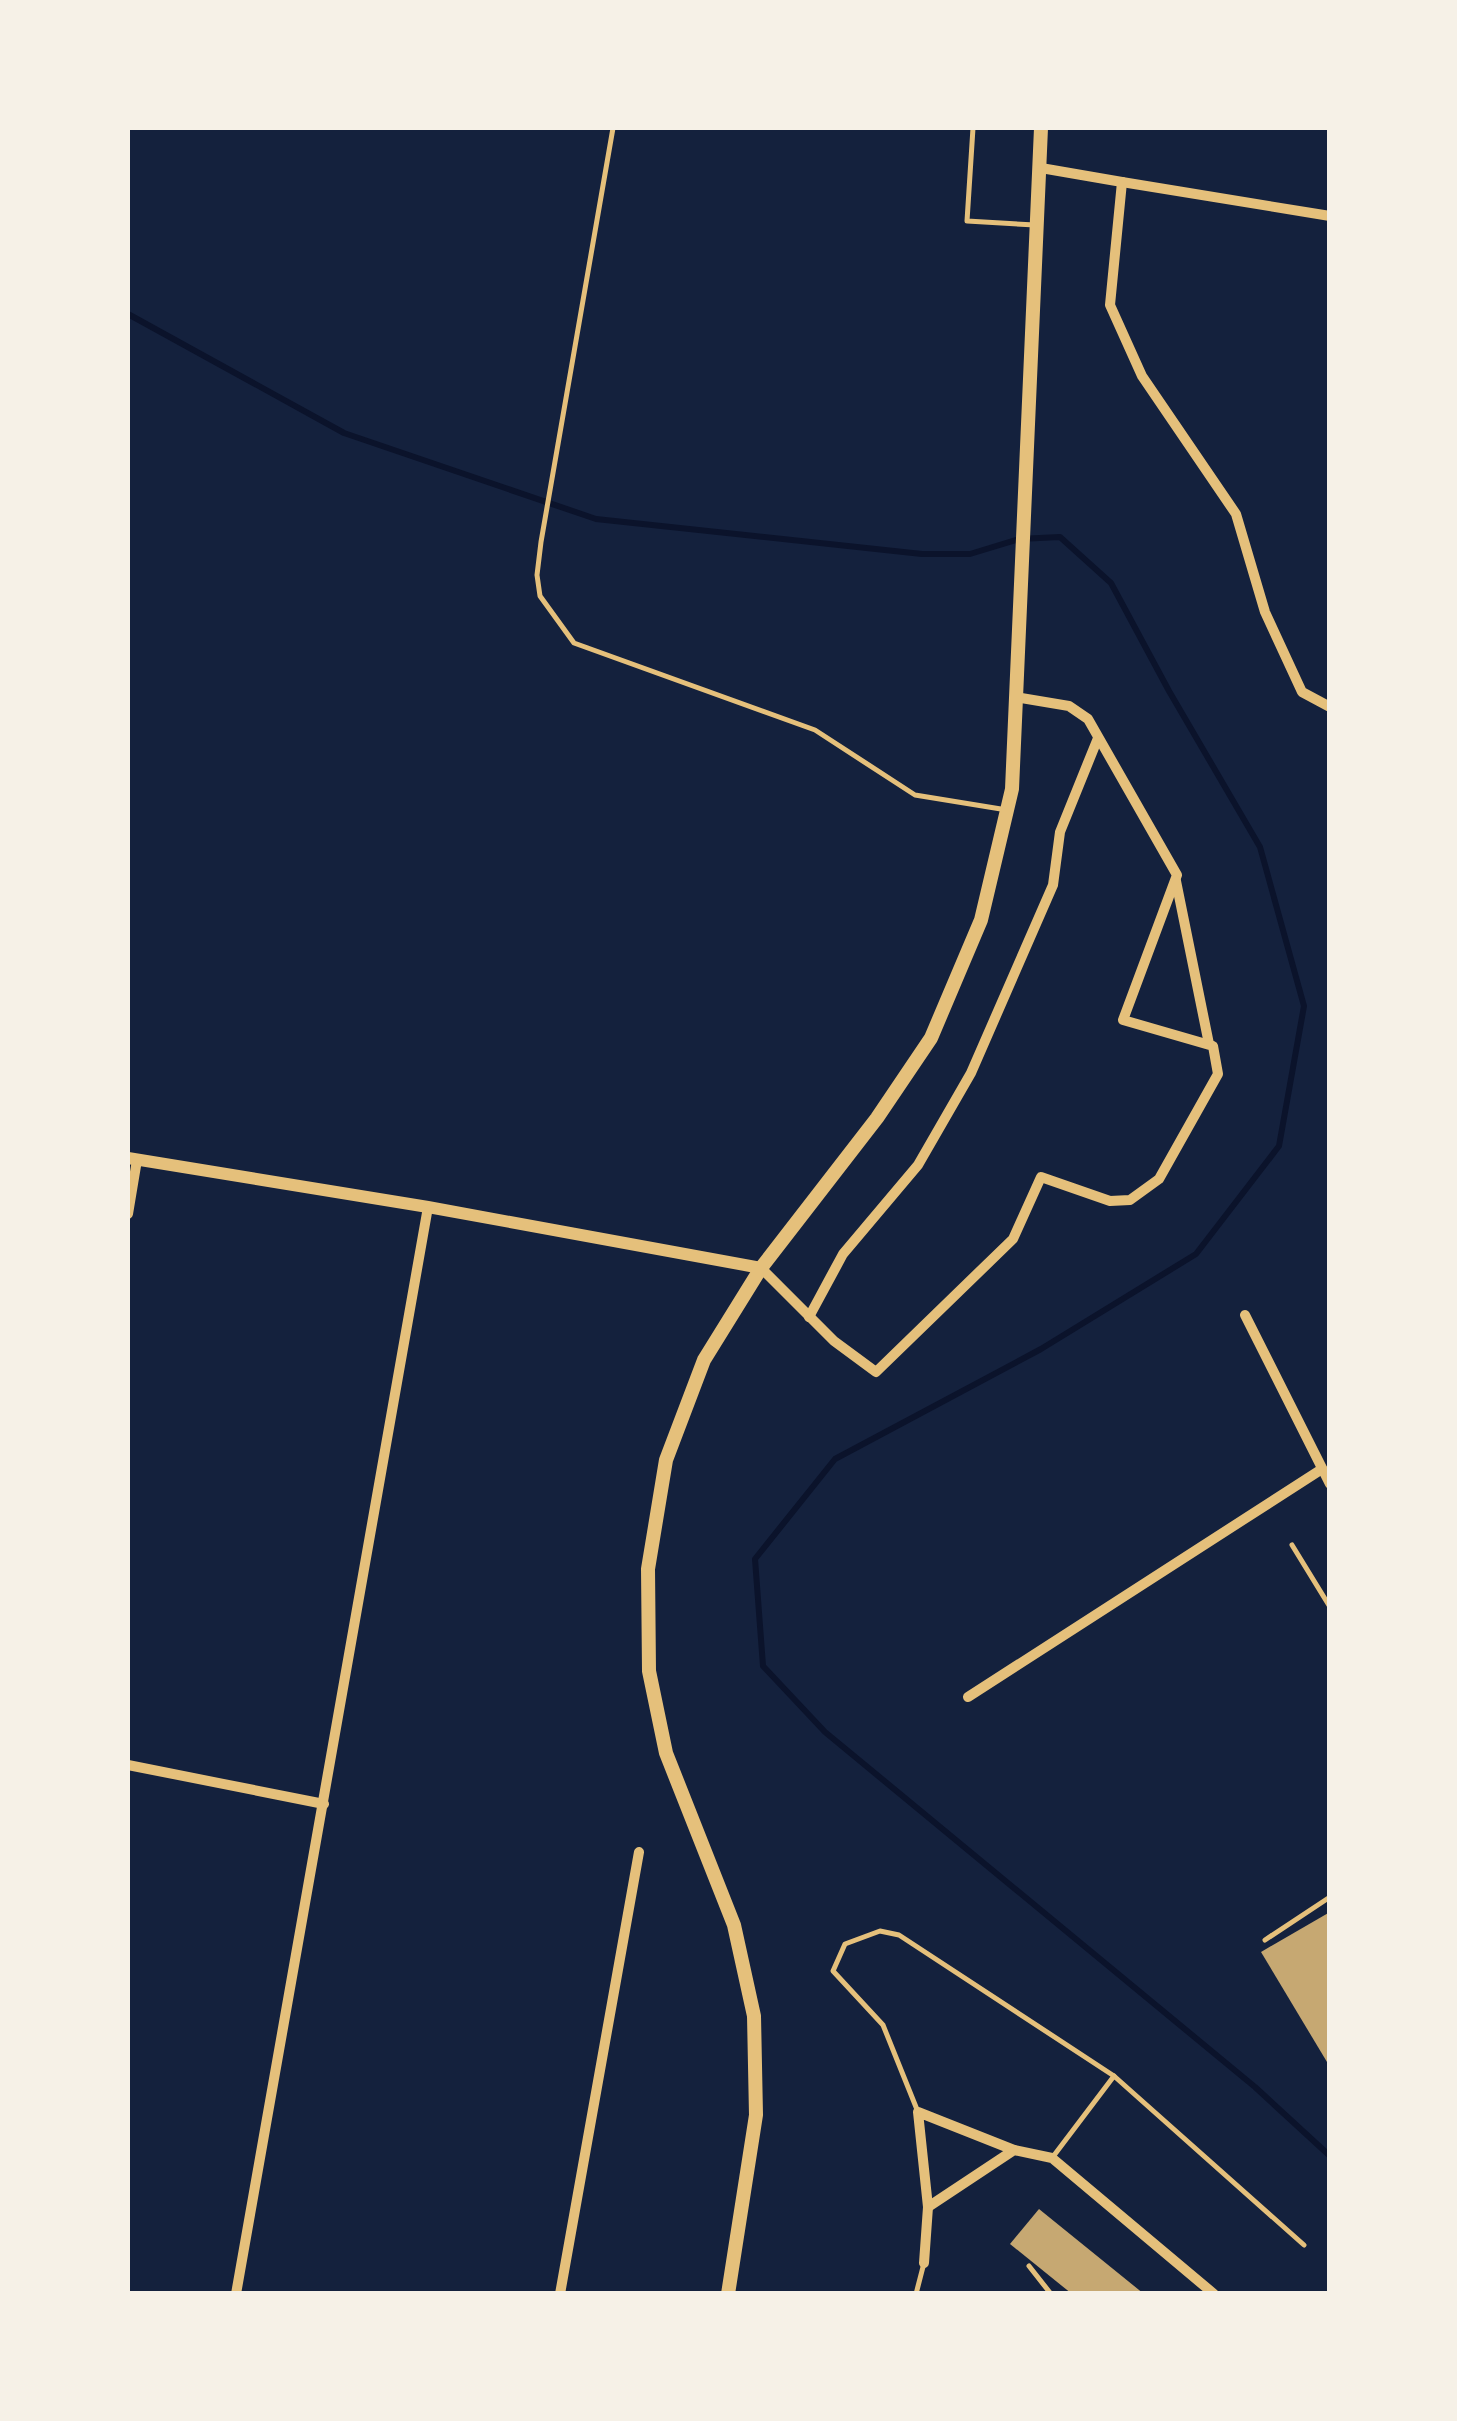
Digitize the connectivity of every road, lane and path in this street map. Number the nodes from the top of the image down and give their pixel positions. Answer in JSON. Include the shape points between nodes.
{"nodes":[{"id":1,"x":613,"y":128,"type":"edge"},
{"id":2,"x":973,"y":128,"type":"edge"},
{"id":3,"x":1041,"y":128,"type":"edge"},
{"id":4,"x":1041,"y":168,"type":"junction"},
{"id":5,"x":1122,"y":182,"type":"junction"},
{"id":6,"x":1330,"y":216,"type":"edge"},
{"id":7,"x":1038,"y":225,"type":"junction"},
{"id":8,"x":1015,"y":698,"type":"junction"},
{"id":9,"x":1330,"y":707,"type":"edge"},
{"id":10,"x":1098,"y":738,"type":"junction"},
{"id":11,"x":1007,"y":810,"type":"junction"},
{"id":12,"x":1176,"y":880,"type":"junction"},
{"id":13,"x":1209,"y":1044,"type":"junction"},
{"id":14,"x":132,"y":1159,"type":"edge"},
{"id":15,"x":428,"y":1207,"type":"junction"},
{"id":16,"x":128,"y":1214,"type":"edge"},
{"id":17,"x":761,"y":1268,"type":"junction"},
{"id":18,"x":1245,"y":1315,"type":"dead end"},
{"id":19,"x":809,"y":1317,"type":"junction"},
{"id":20,"x":1322,"y":1469,"type":"junction"},
{"id":21,"x":1330,"y":1484,"type":"edge"},
{"id":22,"x":1292,"y":1545,"type":"dead end"},
{"id":23,"x":1329,"y":1607,"type":"edge"},
{"id":24,"x":968,"y":1697,"type":"dead end"},
{"id":25,"x":128,"y":1765,"type":"edge"},
{"id":26,"x":324,"y":1804,"type":"junction"},
{"id":27,"x":639,"y":1852,"type":"dead end"},
{"id":28,"x":1330,"y":1897,"type":"edge"},
{"id":29,"x":1264,"y":1940,"type":"dead end"},
{"id":30,"x":1114,"y":2076,"type":"junction"},
{"id":31,"x":918,"y":2112,"type":"junction"},
{"id":32,"x":1014,"y":2150,"type":"junction"},
{"id":33,"x":1052,"y":2158,"type":"junction"},
{"id":34,"x":928,"y":2207,"type":"junction"},
{"id":35,"x":1304,"y":2245,"type":"dead end"},
{"id":36,"x":924,"y":2264,"type":"joint"},
{"id":37,"x":1028,"y":2266,"type":"dead end"},
{"id":38,"x":236,"y":2294,"type":"edge"},
{"id":39,"x":560,"y":2294,"type":"edge"},
{"id":40,"x":728,"y":2294,"type":"edge"},
{"id":41,"x":916,"y":2294,"type":"edge"},
{"id":42,"x":1051,"y":2294,"type":"edge"},
{"id":43,"x":1214,"y":2294,"type":"edge"}],
"edges":[{"from":1,"to":11,"type":"lane","via":[[541,542],[540,596],[574,643],[815,730],[914,795]]},
{"from":2,"to":7,"type":"lane","via":[[967,220]]},
{"from":3,"to":4,"type":"main road"},
{"from":4,"to":5,"type":"street"},
{"from":4,"to":7,"type":"main road"},
{"from":5,"to":6,"type":"street"},
{"from":5,"to":9,"type":"street","via":[[1110,305],[1142,376],[1236,514],[1265,612],[1302,692]]},
{"from":7,"to":8,"type":"main road"},
{"from":8,"to":10,"type":"street","via":[[1069,706],[1088,719]]},
{"from":8,"to":11,"type":"main road"},
{"from":10,"to":12,"type":"street"},
{"from":10,"to":19,"type":"street","via":[[1060,832],[1053,886],[970,1073],[918,1165],[843,1254]]},
{"from":11,"to":17,"type":"main road","via":[[981,920],[931,1038]]},
{"from":12,"to":13,"type":"street"},
{"from":12,"to":13,"type":"street","via":[[1123,1020]]},
{"from":13,"to":19,"type":"street","via":[[1218,1074],[1160,1179],[1130,1200],[1110,1200],[1042,1177],[1013,1239],[876,1372]]},
{"from":14,"to":15,"type":"street"},
{"from":14,"to":16,"type":"street"},
{"from":15,"to":17,"type":"street"},
{"from":15,"to":26,"type":"street"},
{"from":17,"to":19,"type":"street"},
{"from":17,"to":40,"type":"main road","via":[[704,1360],[666,1460],[648,1568],[650,1671],[666,1753],[734,1925],[754,2016],[756,2115]]},
{"from":18,"to":20,"type":"street"},
{"from":20,"to":21,"type":"street"},
{"from":20,"to":24,"type":"street"},
{"from":22,"to":23,"type":"lane"},
{"from":25,"to":26,"type":"street"},
{"from":26,"to":38,"type":"street"},
{"from":27,"to":39,"type":"street"},
{"from":28,"to":29,"type":"lane"},
{"from":30,"to":31,"type":"lane","via":[[899,1935],[880,1931],[845,1944],[833,1971],[883,2025]]},
{"from":30,"to":33,"type":"lane"},
{"from":30,"to":35,"type":"lane"},
{"from":31,"to":32,"type":"street"},
{"from":31,"to":34,"type":"street"},
{"from":32,"to":33,"type":"street"},
{"from":32,"to":34,"type":"street"},
{"from":33,"to":43,"type":"street"},
{"from":34,"to":36,"type":"street"},
{"from":36,"to":41,"type":"lane"},
{"from":37,"to":42,"type":"lane"}]}
